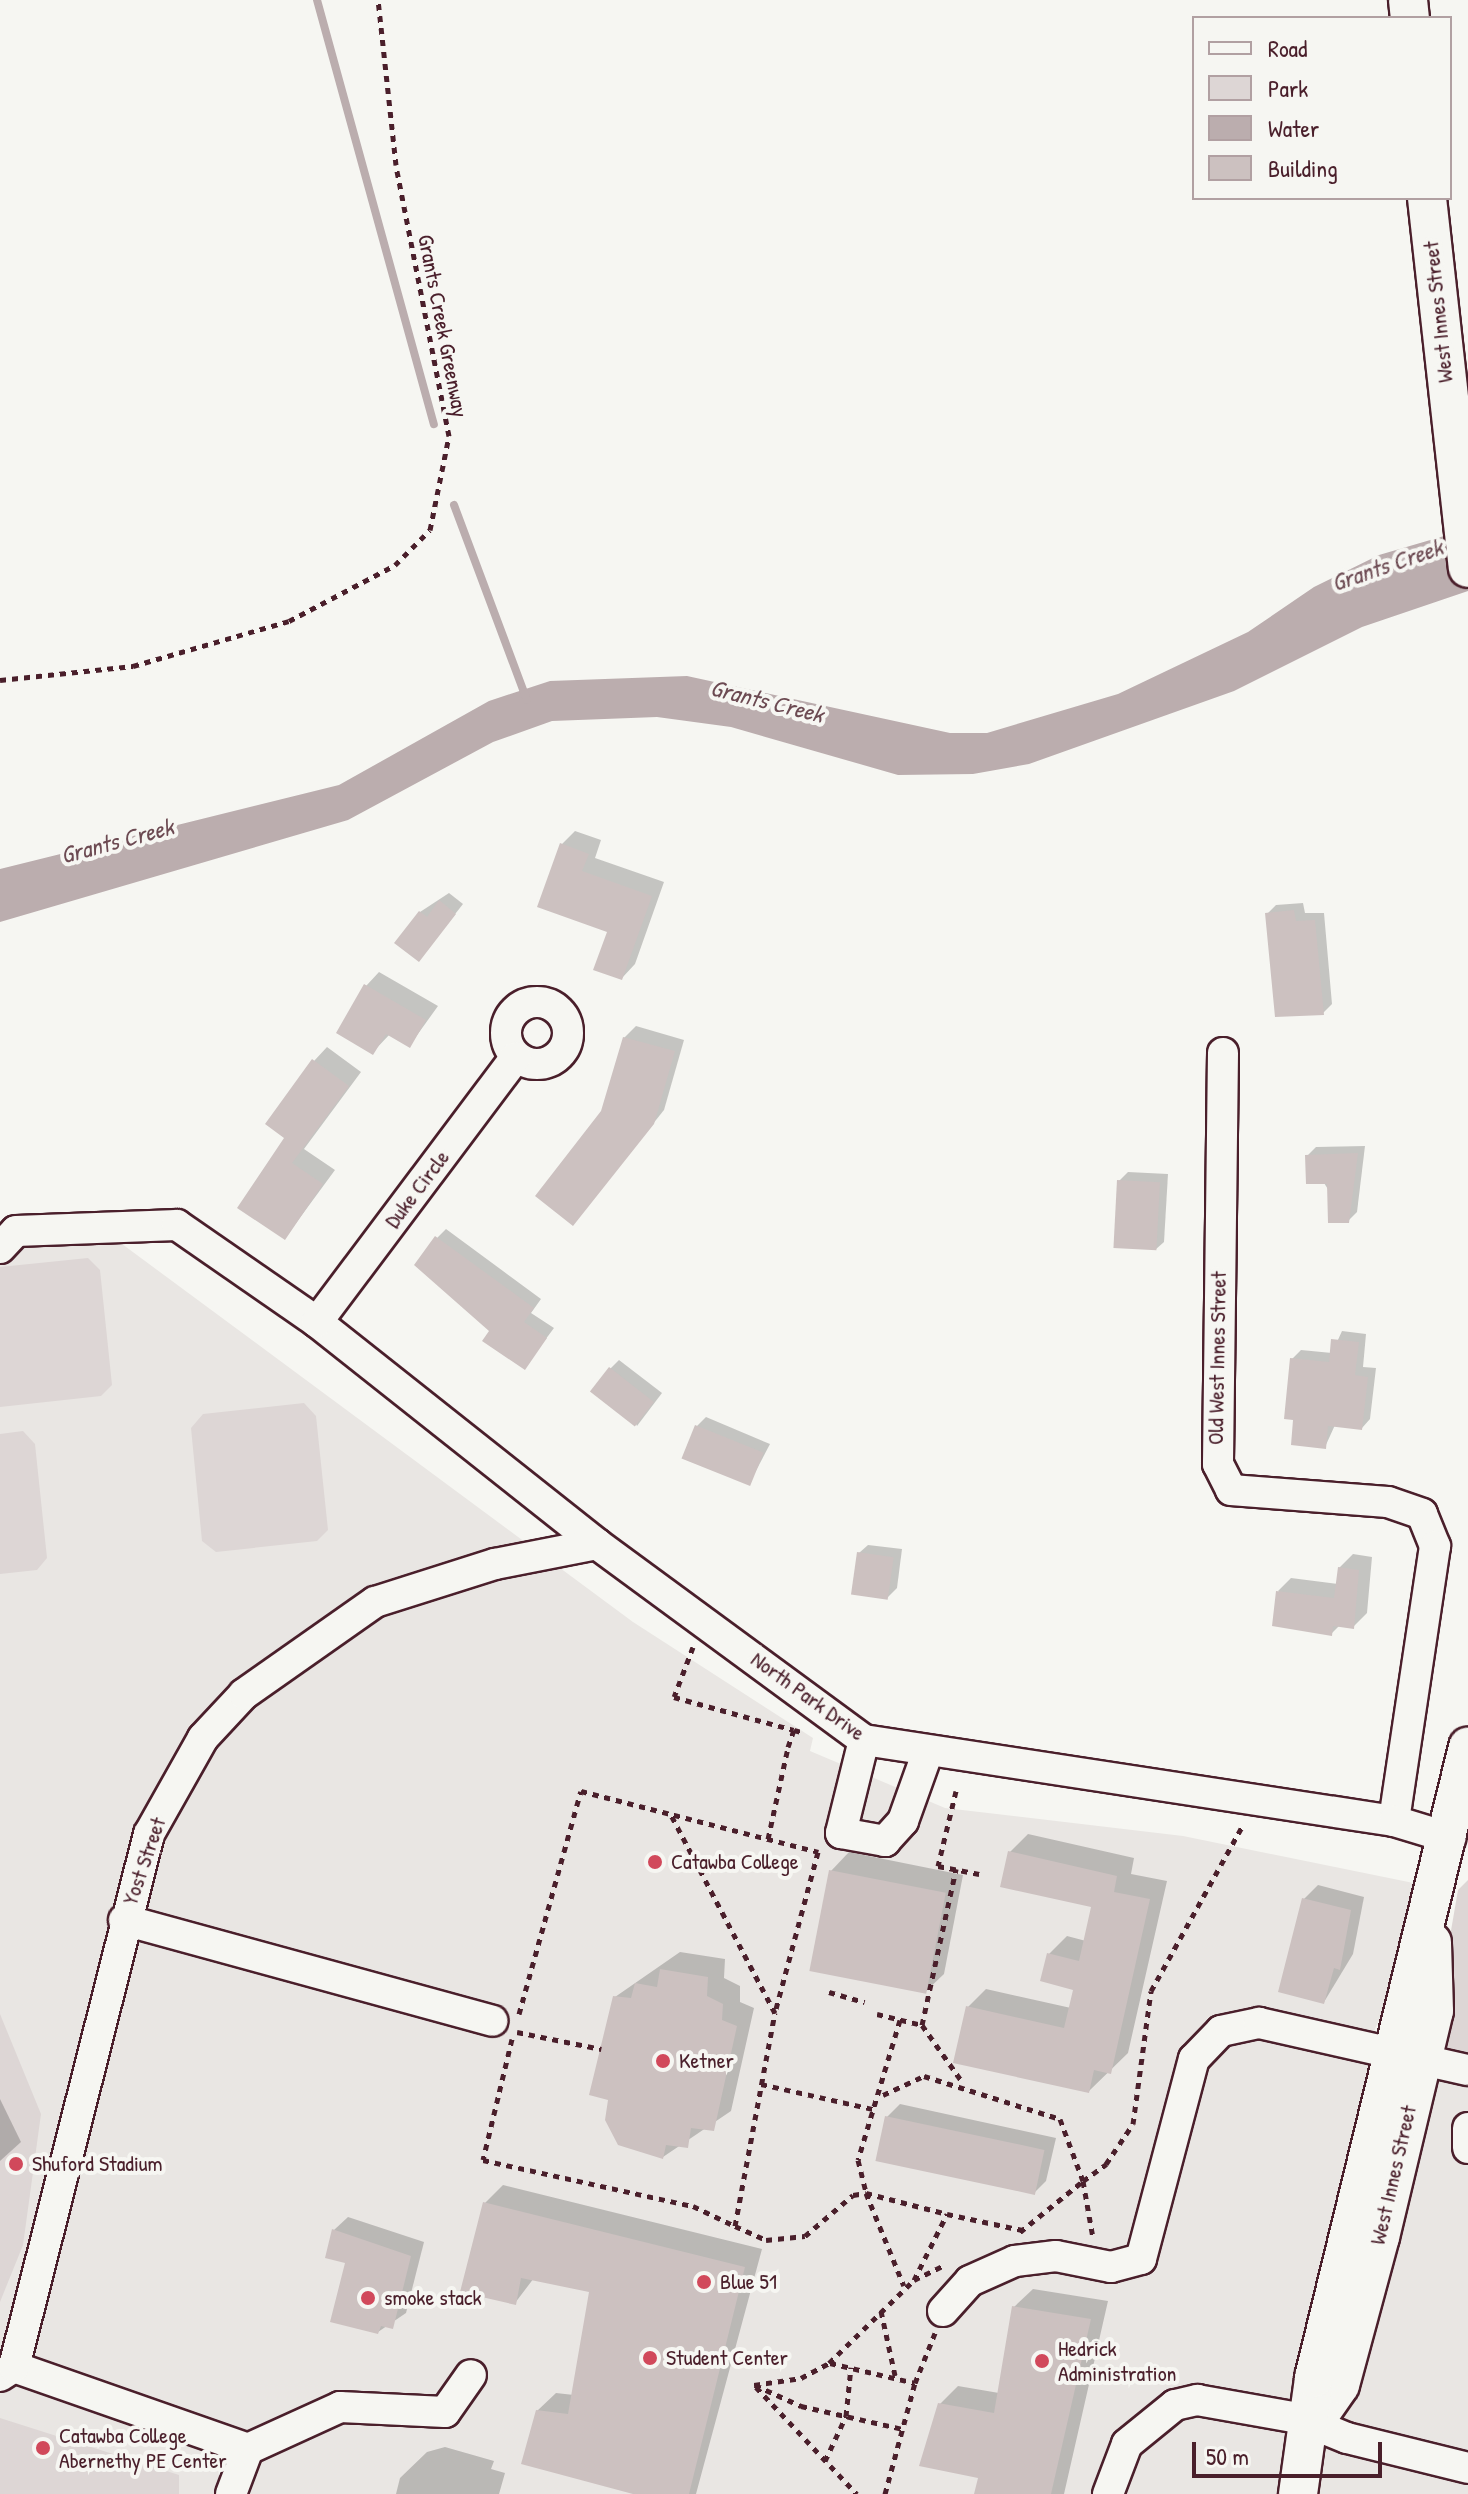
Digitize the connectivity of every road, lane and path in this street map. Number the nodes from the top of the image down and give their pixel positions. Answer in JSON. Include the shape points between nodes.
{"nodes":[{"id":1,"x":378,"y":0,"type":"edge"},
{"id":2,"x":1427,"y":200,"type":"edge"},
{"id":3,"x":1468,"y":568,"type":"edge"},
{"id":4,"x":0,"y":680,"type":"edge"},
{"id":5,"x":1223,"y":1053,"type":"dead end"},
{"id":6,"x":516,"y":1057,"type":"dead end"},
{"id":7,"x":0,"y":1248,"type":"edge"},
{"id":8,"x":317,"y":1322,"type":"junction"},
{"id":9,"x":597,"y":1544,"type":"junction"},
{"id":10,"x":698,"y":1633,"type":"dead end"},
{"id":11,"x":794,"y":1730,"type":"junction"},
{"id":12,"x":821,"y":1736,"type":"dead end"},
{"id":13,"x":864,"y":1740,"type":"junction"},
{"id":14,"x":1468,"y":1747,"type":"edge"},
{"id":15,"x":928,"y":1751,"type":"junction"},
{"id":16,"x":956,"y":1791,"type":"dead end"},
{"id":17,"x":671,"y":1815,"type":"junction"},
{"id":18,"x":1394,"y":1821,"type":"junction"},
{"id":19,"x":1243,"y":1825,"type":"dead end"},
{"id":20,"x":1456,"y":1832,"type":"edge"},
{"id":21,"x":768,"y":1839,"type":"junction"},
{"id":22,"x":956,"y":1869,"type":"junction"},
{"id":23,"x":979,"y":1874,"type":"dead end"},
{"id":24,"x":124,"y":1920,"type":"junction"},
{"id":25,"x":829,"y":1992,"type":"dead end"},
{"id":26,"x":865,"y":2002,"type":"dead end"},
{"id":27,"x":775,"y":2013,"type":"junction"},
{"id":28,"x":877,"y":2014,"type":"dead end"},
{"id":29,"x":900,"y":2020,"type":"junction"},
{"id":30,"x":922,"y":2025,"type":"junction"},
{"id":31,"x":503,"y":2026,"type":"junction"},
{"id":32,"x":601,"y":2049,"type":"dead end"},
{"id":33,"x":1405,"y":2059,"type":"junction"},
{"id":34,"x":1468,"y":2070,"type":"edge"},
{"id":35,"x":963,"y":2083,"type":"junction"},
{"id":36,"x":761,"y":2084,"type":"junction"},
{"id":37,"x":883,"y":2095,"type":"junction"},
{"id":38,"x":874,"y":2109,"type":"junction"},
{"id":39,"x":1468,"y":2128,"type":"edge"},
{"id":40,"x":1468,"y":2148,"type":"edge"},
{"id":41,"x":866,"y":2193,"type":"junction"},
{"id":42,"x":947,"y":2214,"type":"junction"},
{"id":43,"x":987,"y":2222,"type":"dead end"},
{"id":44,"x":735,"y":2226,"type":"junction"},
{"id":45,"x":904,"y":2286,"type":"junction"},
{"id":46,"x":881,"y":2311,"type":"junction"},
{"id":47,"x":943,"y":2311,"type":"joint"},
{"id":48,"x":829,"y":2363,"type":"junction"},
{"id":49,"x":851,"y":2367,"type":"junction"},
{"id":50,"x":7,"y":2372,"type":"edge"},
{"id":51,"x":471,"y":2375,"type":"dead end"},
{"id":52,"x":895,"y":2375,"type":"junction"},
{"id":53,"x":915,"y":2383,"type":"junction"},
{"id":54,"x":754,"y":2385,"type":"junction"},
{"id":55,"x":846,"y":2416,"type":"junction"},
{"id":56,"x":1313,"y":2424,"type":"junction"},
{"id":57,"x":903,"y":2429,"type":"junction"},
{"id":58,"x":248,"y":2449,"type":"junction"},
{"id":59,"x":825,"y":2461,"type":"junction"},
{"id":60,"x":1468,"y":2468,"type":"edge"},
{"id":61,"x":231,"y":2494,"type":"edge"},
{"id":62,"x":857,"y":2494,"type":"edge"},
{"id":63,"x":885,"y":2494,"type":"edge"},
{"id":64,"x":1108,"y":2494,"type":"edge"},
{"id":65,"x":1298,"y":2494,"type":"edge"}],
"edges":[{"from":1,"to":4,"type":"path","name":"Grants Creek Greenway","via":[[396,165],[449,436],[430,530],[395,565],[289,621],[133,666]]},
{"from":2,"to":3,"type":"main road","name":"West Innes Street"},
{"from":5,"to":18,"type":"street","name":"Old West Innes Street","via":[[1218,1464],[1231,1490],[1388,1502],[1422,1514],[1435,1546]]},
{"from":6,"to":8,"type":"street","name":"Duke Circle"},
{"from":7,"to":8,"type":"street","name":"North Park Drive","via":[[16,1231],[177,1225]]},
{"from":8,"to":9,"type":"street","name":"North Park Drive"},
{"from":9,"to":13,"type":"street","name":"North Park Drive"},
{"from":9,"to":24,"type":"street","name":"Yost Street","via":[[495,1564],[375,1602],[244,1694],[203,1738],[171,1789],[149,1834]]},
{"from":10,"to":11,"type":"path","via":[[674,1697]]},
{"from":11,"to":12,"type":"path"},
{"from":11,"to":21,"type":"path"},
{"from":13,"to":15,"type":"street","name":"North Park Drive"},
{"from":13,"to":15,"type":"street","via":[[841,1833],[885,1841],[903,1821]]},
{"from":14,"to":20,"type":"main road","name":"West Innes Street"},
{"from":15,"to":18,"type":"street","name":"North Park Drive"},
{"from":16,"to":22,"type":"path","via":[[938,1866]]},
{"from":17,"to":21,"type":"path"},
{"from":17,"to":27,"type":"path"},
{"from":17,"to":31,"type":"path","via":[[581,1791]]},
{"from":18,"to":20,"type":"street","name":"North Park Drive"},
{"from":19,"to":35,"type":"path","via":[[1151,1991],[1142,2092],[1124,2141],[1106,2164],[1083,2181],[1060,2119]]},
{"from":20,"to":33,"type":"main road","name":"West Innes Street","via":[[1429,1916],[1434,2011]]},
{"from":21,"to":27,"type":"path","via":[[818,1852]]},
{"from":22,"to":23,"type":"path"},
{"from":22,"to":30,"type":"path"},
{"from":24,"to":31,"type":"street"},
{"from":24,"to":50,"type":"street","name":"Yost Street"},
{"from":25,"to":26,"type":"path"},
{"from":27,"to":36,"type":"path"},
{"from":28,"to":29,"type":"path"},
{"from":29,"to":30,"type":"path"},
{"from":29,"to":37,"type":"path"},
{"from":30,"to":35,"type":"path"},
{"from":31,"to":32,"type":"path"},
{"from":31,"to":44,"type":"path","via":[[483,2160],[693,2206]]},
{"from":33,"to":34,"type":"street"},
{"from":33,"to":47,"type":"street","via":[[1259,2023],[1221,2031],[1194,2059],[1141,2259],[1111,2267],[1056,2256],[1015,2261],[970,2281]]},
{"from":33,"to":56,"type":"main road","name":"West Innes Street","via":[[1340,2385]]},
{"from":35,"to":37,"type":"path","via":[[913,2076]]},
{"from":36,"to":38,"type":"path"},
{"from":36,"to":44,"type":"path"},
{"from":37,"to":38,"type":"path"},
{"from":38,"to":41,"type":"path","via":[[858,2160]]},
{"from":39,"to":40,"type":"street"},
{"from":41,"to":42,"type":"path"},
{"from":41,"to":44,"type":"path","via":[[853,2195],[805,2236],[766,2240]]},
{"from":41,"to":45,"type":"path"},
{"from":42,"to":43,"type":"path"},
{"from":42,"to":45,"type":"path","via":[[914,2280]]},
{"from":45,"to":46,"type":"path"},
{"from":46,"to":48,"type":"path"},
{"from":46,"to":52,"type":"path"},
{"from":47,"to":53,"type":"path"},
{"from":48,"to":49,"type":"path"},
{"from":48,"to":54,"type":"path","via":[[801,2378]]},
{"from":49,"to":52,"type":"path"},
{"from":49,"to":55,"type":"path"},
{"from":50,"to":58,"type":"street"},
{"from":51,"to":58,"type":"street","via":[[445,2412],[340,2407]]},
{"from":52,"to":53,"type":"path"},
{"from":53,"to":57,"type":"path"},
{"from":54,"to":55,"type":"path"},
{"from":54,"to":59,"type":"path"},
{"from":55,"to":57,"type":"path"},
{"from":55,"to":59,"type":"path"},
{"from":56,"to":60,"type":"street"},
{"from":56,"to":64,"type":"street","via":[[1221,2399],[1175,2405],[1127,2444]]},
{"from":56,"to":65,"type":"main road","name":"West Innes Street"},
{"from":57,"to":63,"type":"path"},
{"from":58,"to":61,"type":"street"},
{"from":59,"to":62,"type":"path"}]}
